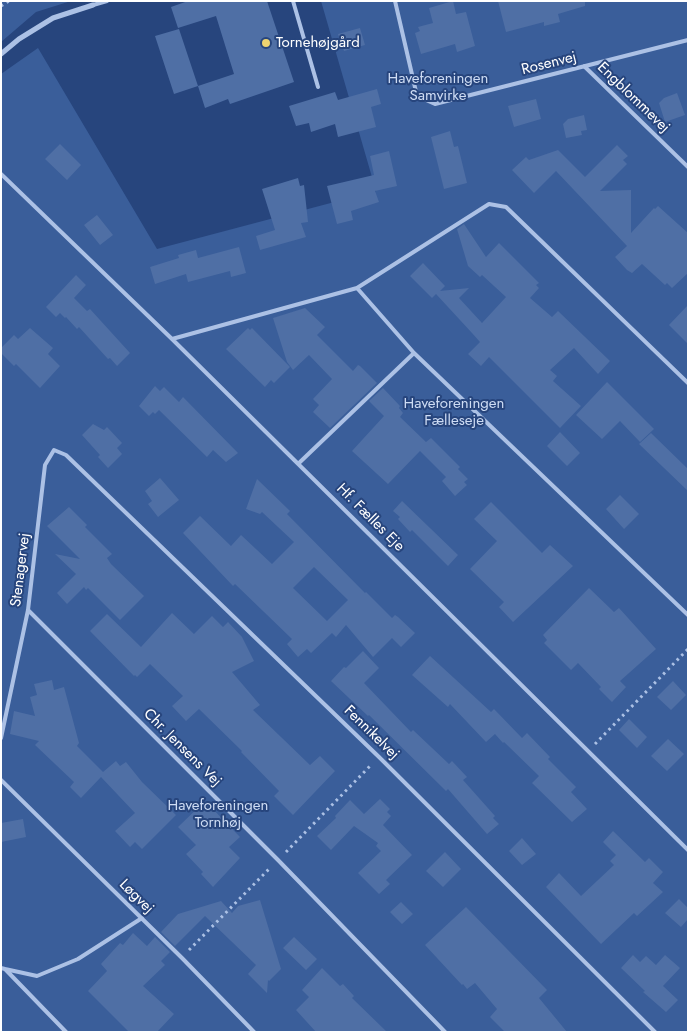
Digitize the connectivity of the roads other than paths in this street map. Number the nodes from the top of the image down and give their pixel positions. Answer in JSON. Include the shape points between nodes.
{"nodes":[{"id":1,"x":107,"y":1,"type":"edge"},
{"id":2,"x":293,"y":1,"type":"edge"},
{"id":3,"x":395,"y":1,"type":"edge"},
{"id":4,"x":93,"y":5,"type":"joint"},
{"id":5,"x":688,"y":40,"type":"edge"},
{"id":6,"x":1,"y":54,"type":"edge"},
{"id":7,"x":584,"y":66,"type":"junction"},
{"id":8,"x":318,"y":86,"type":"dead end"},
{"id":9,"x":688,"y":166,"type":"edge"},
{"id":10,"x":1,"y":174,"type":"edge"},
{"id":11,"x":358,"y":288,"type":"junction"},
{"id":12,"x":172,"y":339,"type":"junction"},
{"id":13,"x":414,"y":353,"type":"junction"},
{"id":14,"x":688,"y":383,"type":"edge"},
{"id":15,"x":66,"y":456,"type":"joint"},
{"id":16,"x":299,"y":463,"type":"junction"},
{"id":17,"x":28,"y":610,"type":"junction"},
{"id":18,"x":688,"y":615,"type":"edge"},
{"id":19,"x":1,"y":738,"type":"edge"},
{"id":20,"x":1,"y":780,"type":"edge"},
{"id":21,"x":688,"y":850,"type":"edge"},
{"id":22,"x":142,"y":918,"type":"junction"},
{"id":23,"x":3,"y":968,"type":"edge"},
{"id":24,"x":66,"y":1032,"type":"edge"},
{"id":25,"x":254,"y":1032,"type":"edge"},
{"id":26,"x":445,"y":1032,"type":"edge"},
{"id":27,"x":654,"y":1032,"type":"edge"}],
"edges":[{"from":1,"to":4,"type":"lane"},
{"from":2,"to":8,"type":"lane"},
{"from":3,"to":7,"type":"lane","name":"Rosenvej","via":[[417,96],[435,104]]},
{"from":4,"to":6,"type":"street","via":[[53,18]]},
{"from":5,"to":7,"type":"lane","name":"Rosenvej"},
{"from":7,"to":9,"type":"lane","name":"Engblommevej"},
{"from":10,"to":12,"type":"lane","name":"Hf. Fælles Eje"},
{"from":11,"to":12,"type":"lane"},
{"from":11,"to":13,"type":"lane"},
{"from":11,"to":14,"type":"lane","via":[[488,204],[506,207]]},
{"from":12,"to":16,"type":"lane","name":"Hf. Fælles Eje"},
{"from":13,"to":16,"type":"lane"},
{"from":13,"to":18,"type":"lane"},
{"from":15,"to":17,"type":"lane","name":"Stenagervej","via":[[54,450],[45,465]]},
{"from":15,"to":27,"type":"lane","name":"Fennikelvej","via":[[379,757]]},
{"from":16,"to":21,"type":"lane","name":"Hf. Fælles Eje"},
{"from":17,"to":19,"type":"lane","name":"Stenagervej"},
{"from":17,"to":26,"type":"lane","name":"Chr. Jensens Vej"},
{"from":20,"to":22,"type":"lane","name":"Løgvej"},
{"from":22,"to":23,"type":"lane","via":[[78,959],[38,976]]},
{"from":22,"to":25,"type":"lane","name":"Løgvej"},
{"from":23,"to":24,"type":"lane"}]}
